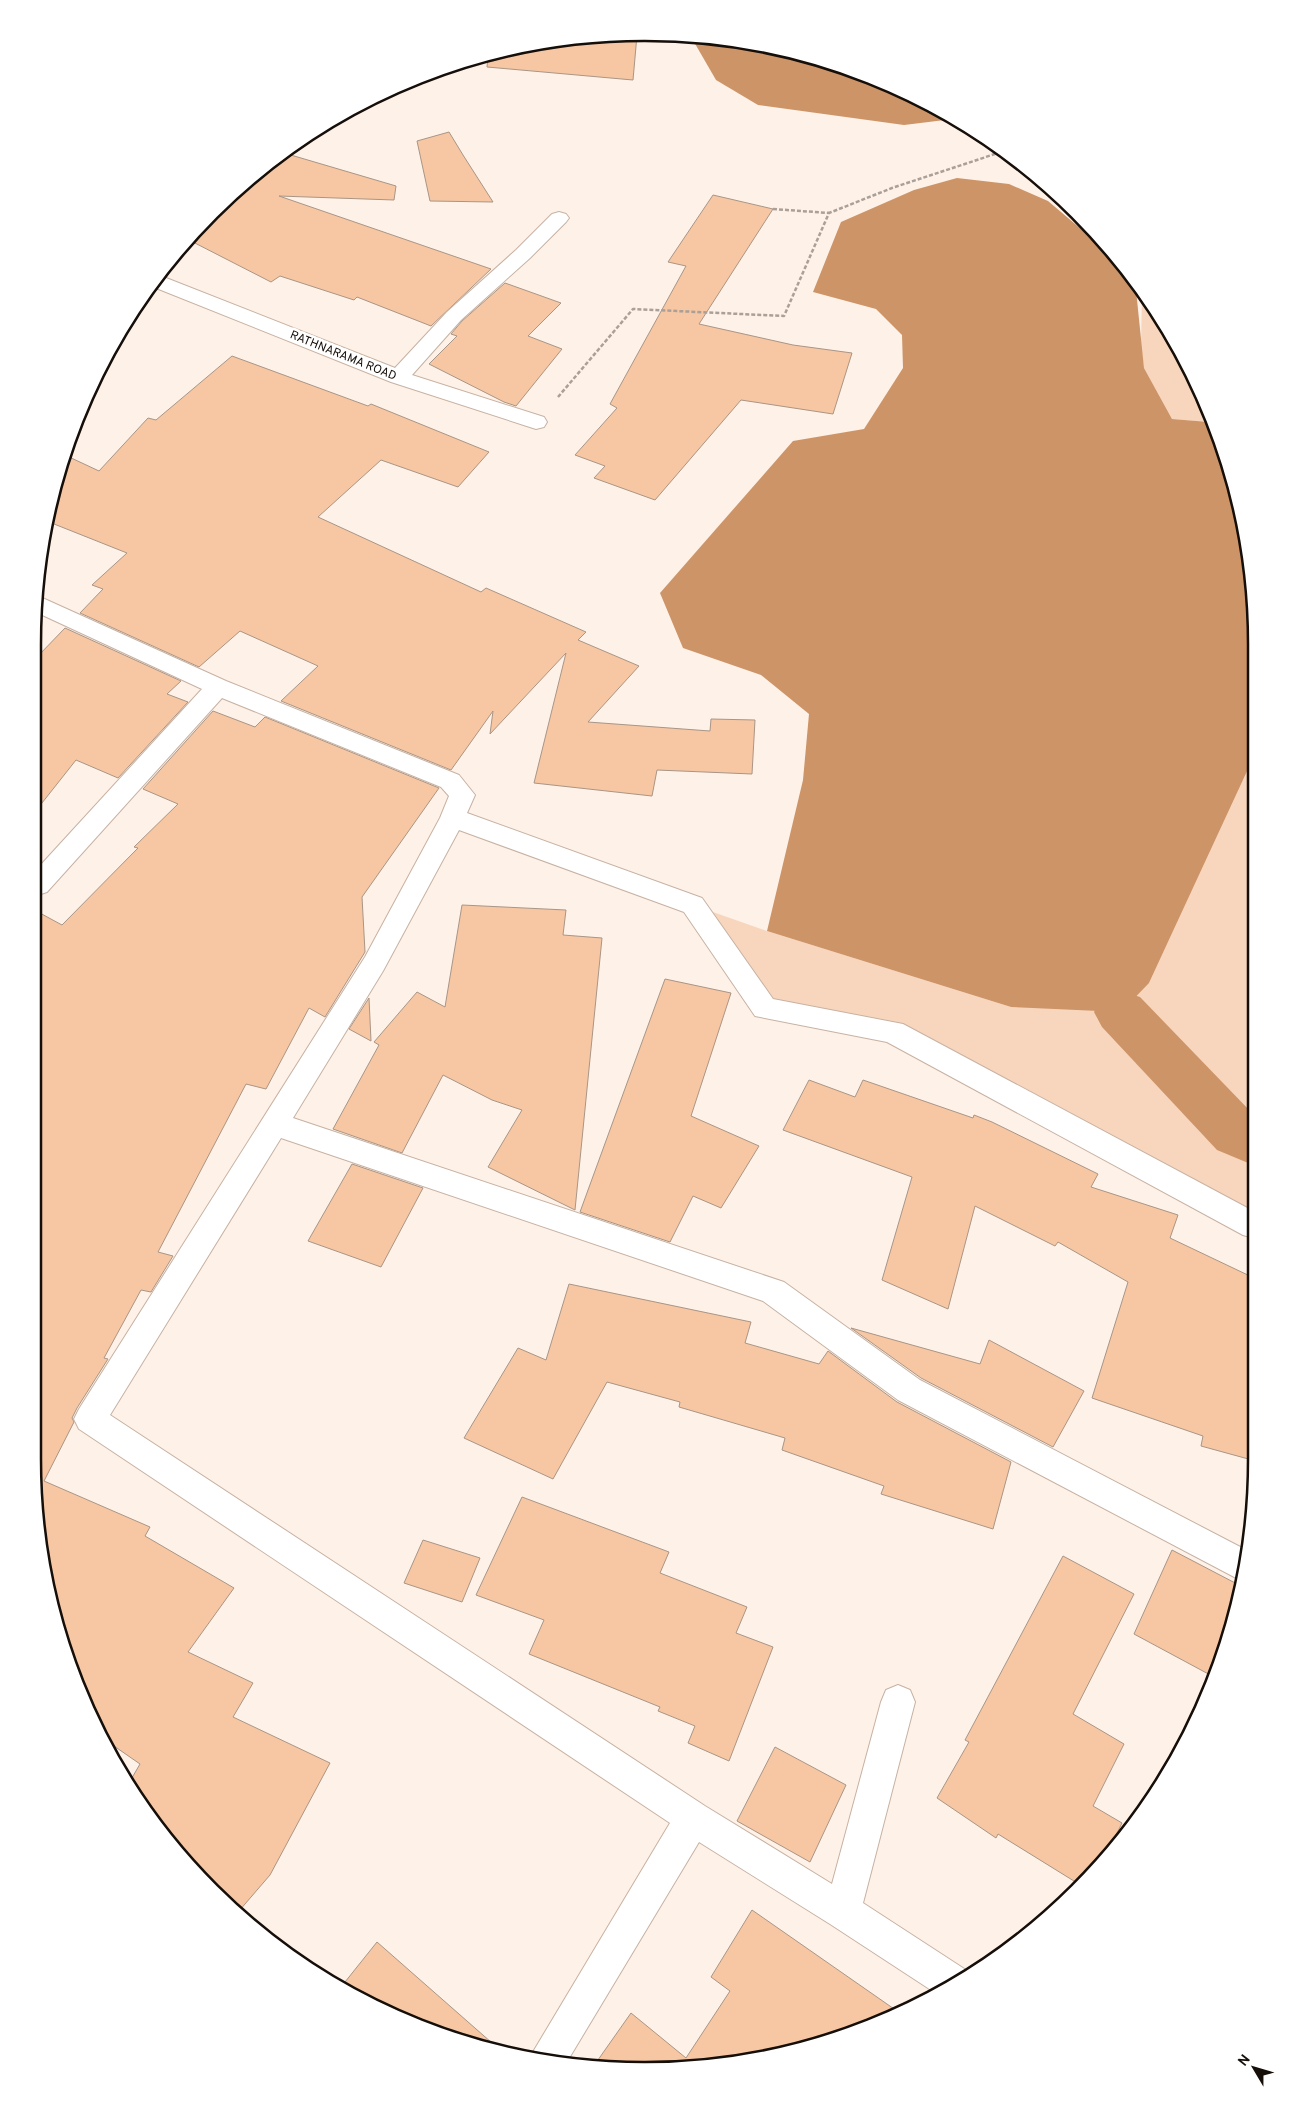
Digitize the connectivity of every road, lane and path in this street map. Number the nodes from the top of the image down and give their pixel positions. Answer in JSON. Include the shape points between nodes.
{"nodes":[{"id":1,"x":995,"y":154,"type":"edge"},
{"id":2,"x":773,"y":209,"type":"dead end"},
{"id":3,"x":829,"y":213,"type":"junction"},
{"id":4,"x":559,"y":218,"type":"dead end"},
{"id":5,"x":162,"y":283,"type":"edge"},
{"id":6,"x":398,"y":378,"type":"junction"},
{"id":7,"x":536,"y":422,"type":"joint"},
{"id":8,"x":43,"y":606,"type":"edge"},
{"id":9,"x":218,"y":687,"type":"junction"},
{"id":10,"x":453,"y":818,"type":"junction"},
{"id":11,"x":41,"y":882,"type":"edge"},
{"id":12,"x":274,"y":1124,"type":"junction"},
{"id":13,"x":1248,"y":1223,"type":"edge"},
{"id":14,"x":1238,"y":1563,"type":"edge"},
{"id":15,"x":898,"y":1702,"type":"dead end"},
{"id":16,"x":694,"y":1818,"type":"junction"},
{"id":17,"x":843,"y":1911,"type":"junction"},
{"id":18,"x":948,"y":1980,"type":"edge"},
{"id":19,"x":551,"y":2054,"type":"edge"}],
"edges":[{"from":1,"to":3,"type":"path"},
{"from":2,"to":3,"type":"path"},
{"from":3,"to":7,"type":"path","via":[[784,316],[633,309]]},
{"from":4,"to":6,"type":"street","via":[[454,316]]},
{"from":5,"to":6,"type":"street","name":"RATHNARAMA ROAD"},
{"from":6,"to":7,"type":"street","name":"RATHNARAMA ROAD"},
{"from":8,"to":9,"type":"street"},
{"from":9,"to":10,"type":"street","via":[[450,781],[462,795]]},
{"from":9,"to":11,"type":"street"},
{"from":10,"to":12,"type":"street","via":[[374,964]]},
{"from":10,"to":13,"type":"street","via":[[693,905],[765,1008],[893,1032]]},
{"from":12,"to":14,"type":"street","via":[[773,1291],[908,1390]]},
{"from":12,"to":16,"type":"street","via":[[90,1419]]},
{"from":15,"to":17,"type":"street"},
{"from":16,"to":17,"type":"street"},
{"from":16,"to":19,"type":"street"},
{"from":17,"to":18,"type":"street"}]}
